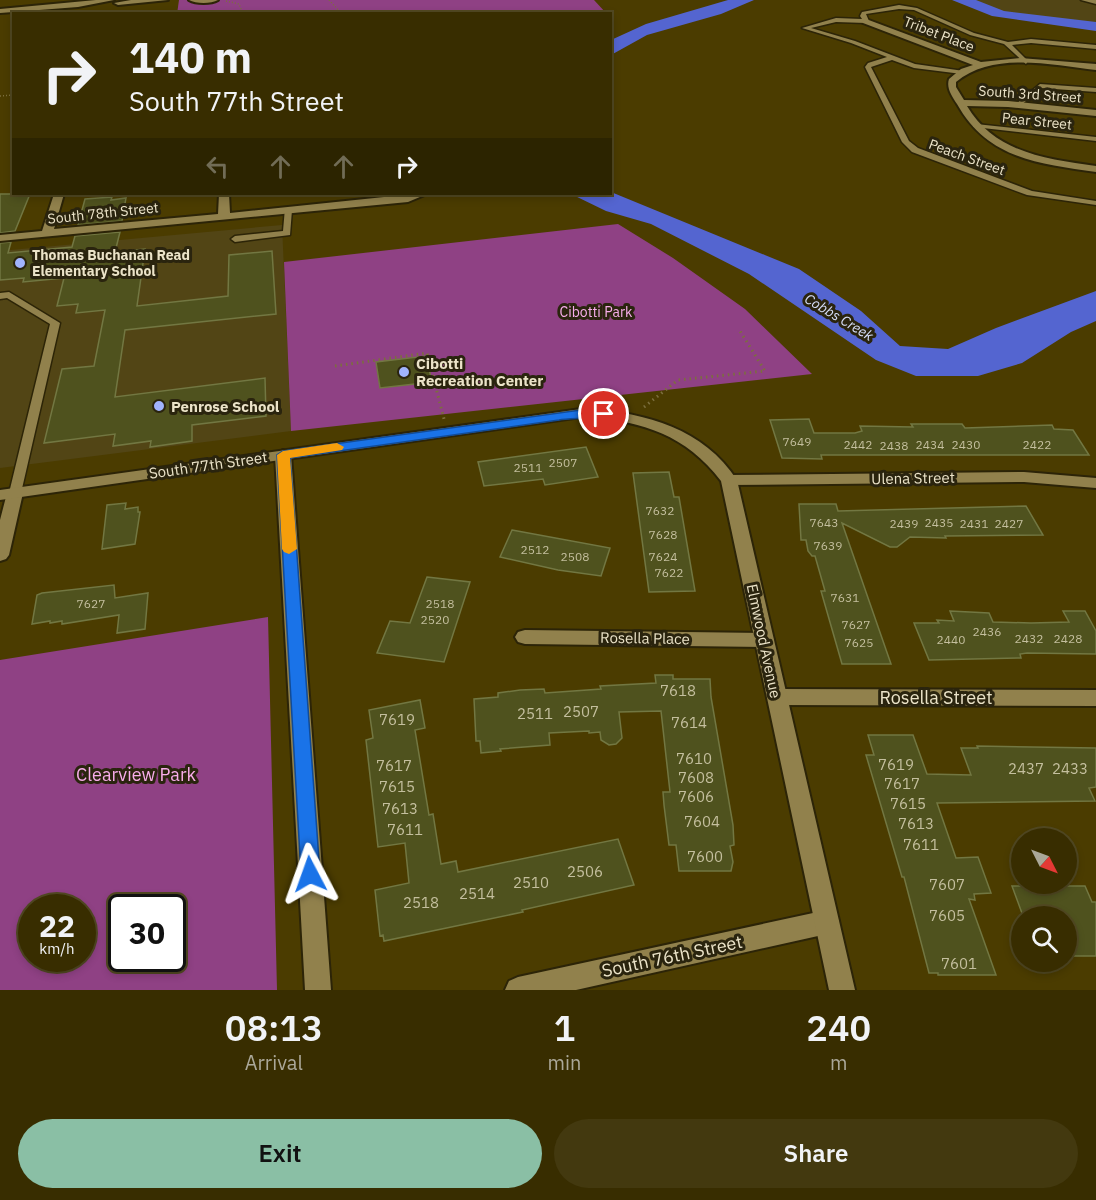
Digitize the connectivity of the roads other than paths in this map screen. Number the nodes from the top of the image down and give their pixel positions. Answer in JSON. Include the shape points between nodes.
{"nodes":[{"id":1,"x":5,"y":0,"type":"edge"},
{"id":2,"x":164,"y":0,"type":"edge"},
{"id":3,"x":193,"y":0,"type":"edge"},
{"id":4,"x":214,"y":0,"type":"edge"},
{"id":5,"x":1084,"y":0,"type":"edge"},
{"id":6,"x":1096,"y":2,"type":"edge"},
{"id":7,"x":115,"y":5,"type":"edge"},
{"id":8,"x":0,"y":10,"type":"edge"},
{"id":9,"x":866,"y":21,"type":"junction"},
{"id":10,"x":1007,"y":44,"type":"junction"},
{"id":11,"x":1096,"y":47,"type":"edge"},
{"id":12,"x":891,"y":58,"type":"junction"},
{"id":13,"x":1026,"y":62,"type":"junction"},
{"id":14,"x":981,"y":65,"type":"junction"},
{"id":15,"x":1096,"y":67,"type":"edge"},
{"id":16,"x":962,"y":72,"type":"junction"},
{"id":17,"x":1096,"y":90,"type":"edge"},
{"id":18,"x":961,"y":103,"type":"junction"},
{"id":19,"x":1018,"y":105,"type":"junction"},
{"id":20,"x":1096,"y":113,"type":"edge"},
{"id":21,"x":976,"y":126,"type":"junction"},
{"id":22,"x":1096,"y":139,"type":"edge"},
{"id":23,"x":1096,"y":169,"type":"edge"},
{"id":24,"x":59,"y":195,"type":"edge"},
{"id":25,"x":224,"y":195,"type":"edge"},
{"id":26,"x":420,"y":195,"type":"edge"},
{"id":27,"x":389,"y":197,"type":"edge"},
{"id":28,"x":1096,"y":203,"type":"edge"},
{"id":29,"x":288,"y":210,"type":"junction"},
{"id":30,"x":224,"y":216,"type":"junction"},
{"id":31,"x":47,"y":233,"type":"junction"},
{"id":32,"x":0,"y":238,"type":"edge"},
{"id":33,"x":235,"y":238,"type":"dead end"},
{"id":34,"x":0,"y":296,"type":"edge"},
{"id":35,"x":559,"y":416,"type":"joint"},
{"id":36,"x":283,"y":455,"type":"junction"},
{"id":37,"x":729,"y":480,"type":"junction"},
{"id":38,"x":1096,"y":483,"type":"edge"},
{"id":39,"x":8,"y":494,"type":"edge"},
{"id":40,"x":0,"y":555,"type":"edge"},
{"id":41,"x":525,"y":637,"type":"dead end"},
{"id":42,"x":764,"y":640,"type":"junction"},
{"id":43,"x":777,"y":697,"type":"junction"},
{"id":44,"x":1096,"y":698,"type":"edge"},
{"id":45,"x":827,"y":922,"type":"junction"},
{"id":46,"x":318,"y":990,"type":"edge"},
{"id":47,"x":518,"y":990,"type":"edge"},
{"id":48,"x":842,"y":990,"type":"edge"}],
"edges":[{"from":1,"to":8,"type":"street"},
{"from":2,"to":7,"type":"street"},
{"from":3,"to":4,"type":"street"},
{"from":5,"to":6,"type":"lane"},
{"from":7,"to":8,"type":"street"},
{"from":9,"to":10,"type":"lane","via":[[864,12],[905,7]]},
{"from":9,"to":12,"type":"lane","via":[[836,20],[805,28]]},
{"from":9,"to":14,"type":"street","name":"Tribet Place"},
{"from":10,"to":11,"type":"lane","via":[[1031,41]]},
{"from":10,"to":13,"type":"lane"},
{"from":12,"to":16,"type":"lane","via":[[914,66]]},
{"from":12,"to":28,"type":"lane","name":"Peach Street","via":[[868,67],[906,142],[915,150],[1030,193]]},
{"from":13,"to":14,"type":"street"},
{"from":13,"to":15,"type":"street"},
{"from":14,"to":16,"type":"street","name":"Tribet Place"},
{"from":16,"to":18,"type":"street","name":"Tribet Place","via":[[952,81]]},
{"from":17,"to":19,"type":"lane","via":[[1040,86]]},
{"from":18,"to":19,"type":"street","name":"South 3rd Street"},
{"from":18,"to":21,"type":"street","name":"Tribet Place"},
{"from":19,"to":20,"type":"street","name":"South 3rd Street"},
{"from":21,"to":22,"type":"lane","name":"Pear Street"},
{"from":21,"to":23,"type":"street","name":"Tribet Place","via":[[1008,148]]},
{"from":24,"to":31,"type":"street"},
{"from":25,"to":30,"type":"street"},
{"from":26,"to":27,"type":"street","name":"South 78th Street"},
{"from":27,"to":29,"type":"street","name":"South 78th Street"},
{"from":29,"to":30,"type":"street","name":"South 78th Street"},
{"from":29,"to":33,"type":"lane","via":[[287,233]]},
{"from":30,"to":31,"type":"street","name":"South 78th Street"},
{"from":31,"to":32,"type":"street","name":"South 78th Street"},
{"from":34,"to":39,"type":"lane","via":[[9,295],[55,323]]},
{"from":35,"to":36,"type":"street","name":"South 77th Street"},
{"from":35,"to":37,"type":"street","name":"Elmwood Avenue","via":[[588,412],[659,426],[692,441]]},
{"from":36,"to":39,"type":"street","name":"South 77th Street"},
{"from":36,"to":46,"type":"street"},
{"from":37,"to":38,"type":"street","name":"Ulena Street","via":[[1024,477]]},
{"from":37,"to":42,"type":"street","name":"Elmwood Avenue"},
{"from":39,"to":40,"type":"street"},
{"from":41,"to":42,"type":"street","name":"Rosella Place"},
{"from":42,"to":43,"type":"street","name":"Elmwood Avenue"},
{"from":43,"to":44,"type":"street","name":"Rosella Street"},
{"from":43,"to":45,"type":"street","name":"Elmwood Avenue"},
{"from":45,"to":47,"type":"street","name":"South 76th Street"},
{"from":45,"to":48,"type":"street","name":"Elmwood Avenue"}]}
